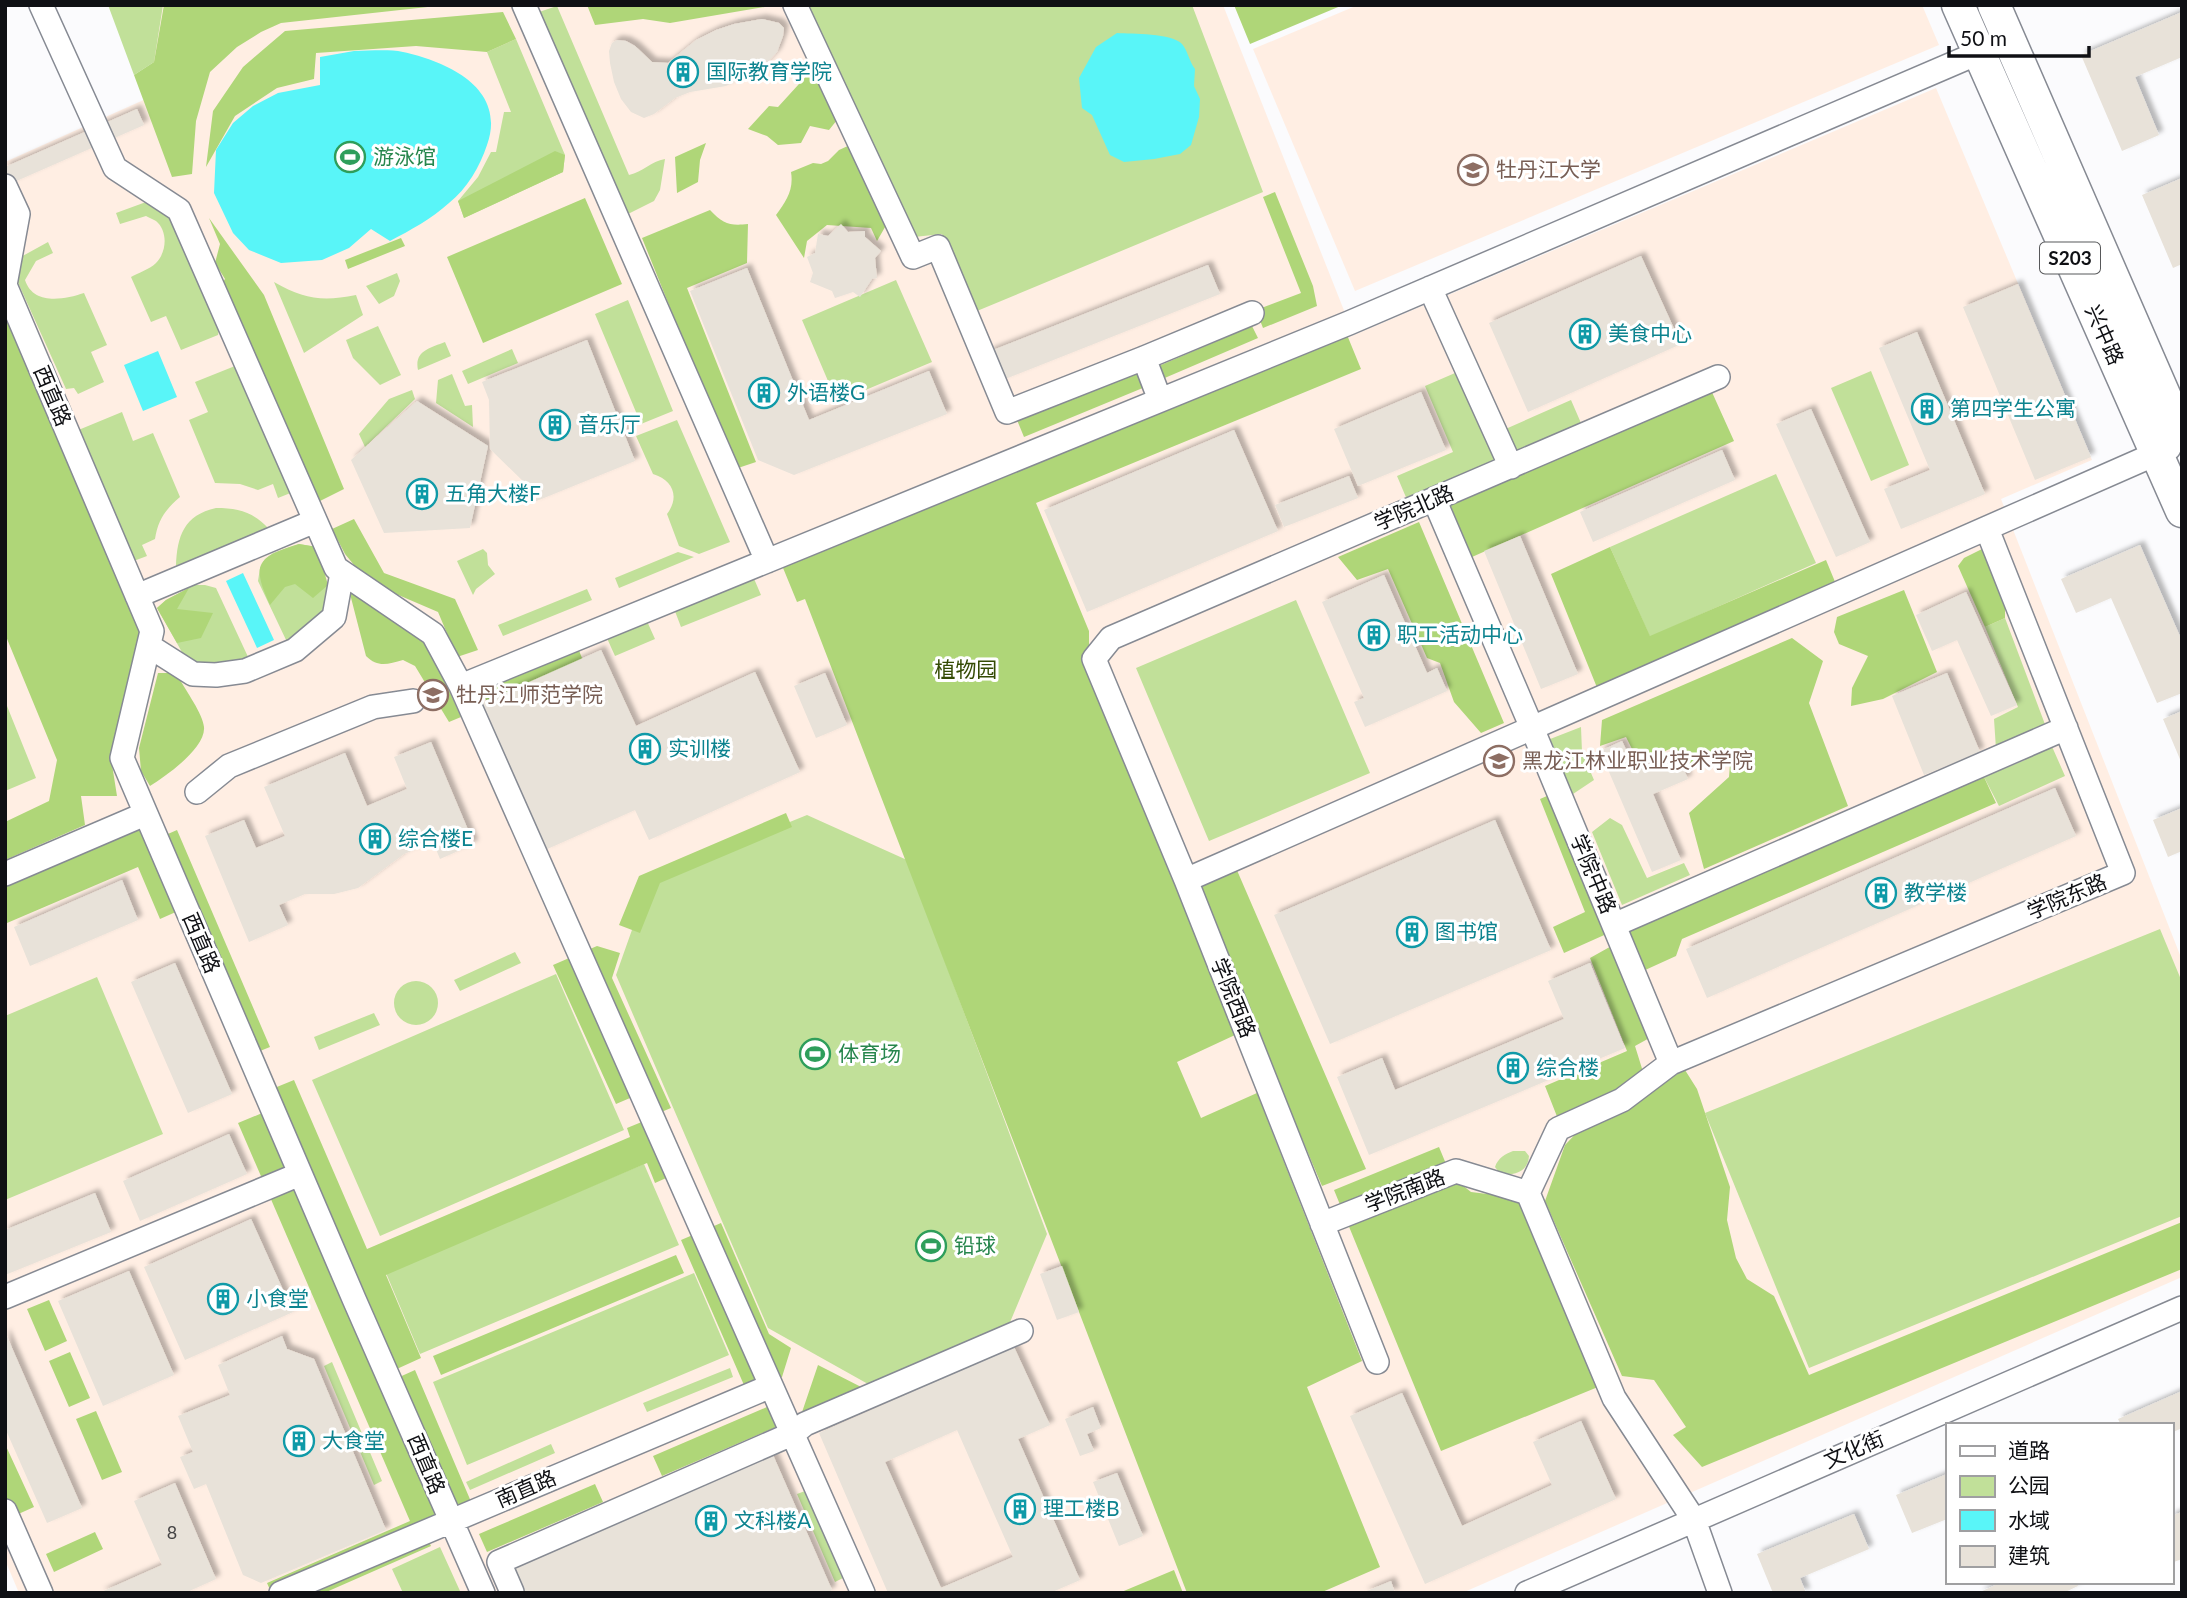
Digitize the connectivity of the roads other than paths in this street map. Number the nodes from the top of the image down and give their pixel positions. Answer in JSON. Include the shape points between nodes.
{"nodes":[{"id":1,"x":41,"y":5,"type":"edge"},
{"id":2,"x":524,"y":5,"type":"edge"},
{"id":3,"x":795,"y":5,"type":"edge"},
{"id":4,"x":1958,"y":5,"type":"edge"},
{"id":5,"x":1994,"y":5,"type":"edge"},
{"id":6,"x":2007,"y":39,"type":"junction"},
{"id":7,"x":1979,"y":53,"type":"junction"},
{"id":8,"x":5,"y":186,"type":"edge"},
{"id":9,"x":5,"y":285,"type":"edge"},
{"id":10,"x":1430,"y":288,"type":"junction"},
{"id":11,"x":1252,"y":313,"type":"dead end"},
{"id":12,"x":1144,"y":358,"type":"junction"},
{"id":13,"x":1718,"y":377,"type":"dead end"},
{"id":14,"x":1160,"y":400,"type":"junction"},
{"id":15,"x":2173,"y":444,"type":"edge"},
{"id":16,"x":1511,"y":467,"type":"junction"},
{"id":17,"x":1434,"y":499,"type":"junction"},
{"id":18,"x":2182,"y":511,"type":"edge"},
{"id":19,"x":315,"y":521,"type":"junction"},
{"id":20,"x":1987,"y":529,"type":"junction"},
{"id":21,"x":767,"y":561,"type":"junction"},
{"id":22,"x":342,"y":573,"type":"junction"},
{"id":23,"x":137,"y":596,"type":"junction"},
{"id":24,"x":1111,"y":638,"type":"joint"},
{"id":25,"x":155,"y":644,"type":"junction"},
{"id":26,"x":461,"y":686,"type":"junction"},
{"id":27,"x":413,"y":701,"type":"dead end"},
{"id":28,"x":1532,"y":728,"type":"junction"},
{"id":29,"x":2066,"y":728,"type":"junction"},
{"id":30,"x":197,"y":792,"type":"dead end"},
{"id":31,"x":145,"y":814,"type":"junction"},
{"id":32,"x":5,"y":874,"type":"edge"},
{"id":33,"x":1186,"y":880,"type":"junction"},
{"id":34,"x":1614,"y":925,"type":"junction"},
{"id":35,"x":1671,"y":1063,"type":"junction"},
{"id":36,"x":300,"y":1174,"type":"junction"},
{"id":37,"x":1528,"y":1193,"type":"junction"},
{"id":38,"x":1322,"y":1224,"type":"junction"},
{"id":39,"x":5,"y":1297,"type":"edge"},
{"id":40,"x":2182,"y":1308,"type":"edge"},
{"id":41,"x":1021,"y":1331,"type":"dead end"},
{"id":42,"x":1377,"y":1362,"type":"dead end"},
{"id":43,"x":771,"y":1385,"type":"junction"},
{"id":44,"x":794,"y":1433,"type":"junction"},
{"id":45,"x":5,"y":1511,"type":"edge"},
{"id":46,"x":1694,"y":1520,"type":"junction"},
{"id":47,"x":450,"y":1521,"type":"junction"},
{"id":48,"x":512,"y":1592,"type":"edge"},
{"id":49,"x":41,"y":1593,"type":"edge"},
{"id":50,"x":281,"y":1593,"type":"edge"},
{"id":51,"x":483,"y":1593,"type":"edge"},
{"id":52,"x":863,"y":1593,"type":"edge"},
{"id":53,"x":1527,"y":1593,"type":"edge"},
{"id":54,"x":1720,"y":1593,"type":"edge"}],
"edges":[{"from":1,"to":19,"type":"street","via":[[115,168],[179,210]]},
{"from":2,"to":21,"type":"street"},
{"from":3,"to":12,"type":"street","via":[[913,257],[938,247],[1007,412]]},
{"from":4,"to":7,"type":"highway","name":"兴中路","number":"S203"},
{"from":5,"to":6,"type":"highway","name":"兴中路","number":"S203"},
{"from":6,"to":7,"type":"street"},
{"from":6,"to":15,"type":"highway","name":"兴中路","number":"S203"},
{"from":7,"to":10,"type":"street"},
{"from":7,"to":15,"type":"highway","name":"兴中路","number":"S203"},
{"from":8,"to":9,"type":"street","name":"西直路","via":[[18,214]]},
{"from":9,"to":23,"type":"street","name":"西直路"},
{"from":10,"to":14,"type":"street"},
{"from":10,"to":16,"type":"street"},
{"from":11,"to":12,"type":"street"},
{"from":12,"to":14,"type":"street"},
{"from":13,"to":16,"type":"street","name":"学院北路"},
{"from":14,"to":21,"type":"street"},
{"from":15,"to":18,"type":"highway","name":"兴中路","number":"S203"},
{"from":15,"to":20,"type":"street"},
{"from":16,"to":17,"type":"street","name":"学院北路"},
{"from":17,"to":24,"type":"street","name":"学院北路"},
{"from":17,"to":28,"type":"street","name":"学院中路"},
{"from":19,"to":22,"type":"street"},
{"from":19,"to":23,"type":"street"},
{"from":20,"to":28,"type":"street"},
{"from":20,"to":29,"type":"street","name":"学院东路"},
{"from":21,"to":26,"type":"street"},
{"from":22,"to":25,"type":"street","via":[[334,617],[295,650],[245,671],[193,674]]},
{"from":22,"to":26,"type":"street","via":[[433,634]]},
{"from":23,"to":25,"type":"street","name":"西直路"},
{"from":24,"to":33,"type":"street","name":"学院西路","via":[[1094,659]]},
{"from":25,"to":31,"type":"street","name":"西直路","via":[[122,758]]},
{"from":26,"to":43,"type":"street"},
{"from":27,"to":30,"type":"street","via":[[373,706],[229,766]]},
{"from":28,"to":33,"type":"street"},
{"from":28,"to":34,"type":"street","name":"学院中路"},
{"from":29,"to":34,"type":"street"},
{"from":29,"to":35,"type":"street","name":"学院东路","via":[[2123,873]]},
{"from":31,"to":32,"type":"street"},
{"from":31,"to":36,"type":"street","name":"西直路"},
{"from":33,"to":38,"type":"street","name":"学院西路"},
{"from":34,"to":35,"type":"street","name":"学院中路"},
{"from":35,"to":37,"type":"street","via":[[1622,1100],[1558,1129]]},
{"from":36,"to":39,"type":"street"},
{"from":36,"to":47,"type":"street","name":"西直路"},
{"from":37,"to":38,"type":"street","name":"学院南路","via":[[1456,1171]]},
{"from":37,"to":46,"type":"street","via":[[1614,1398]]},
{"from":38,"to":42,"type":"street","name":"学院西路"},
{"from":40,"to":46,"type":"street","name":"文化街"},
{"from":41,"to":44,"type":"street","via":[[805,1424]]},
{"from":43,"to":44,"type":"street"},
{"from":43,"to":47,"type":"street","name":"南直路"},
{"from":44,"to":48,"type":"street","via":[[499,1562]]},
{"from":44,"to":52,"type":"street"},
{"from":45,"to":49,"type":"street"},
{"from":46,"to":53,"type":"street","name":"文化街"},
{"from":46,"to":54,"type":"street"},
{"from":47,"to":50,"type":"street","name":"南直路"},
{"from":47,"to":51,"type":"street","name":"西直路"}]}
